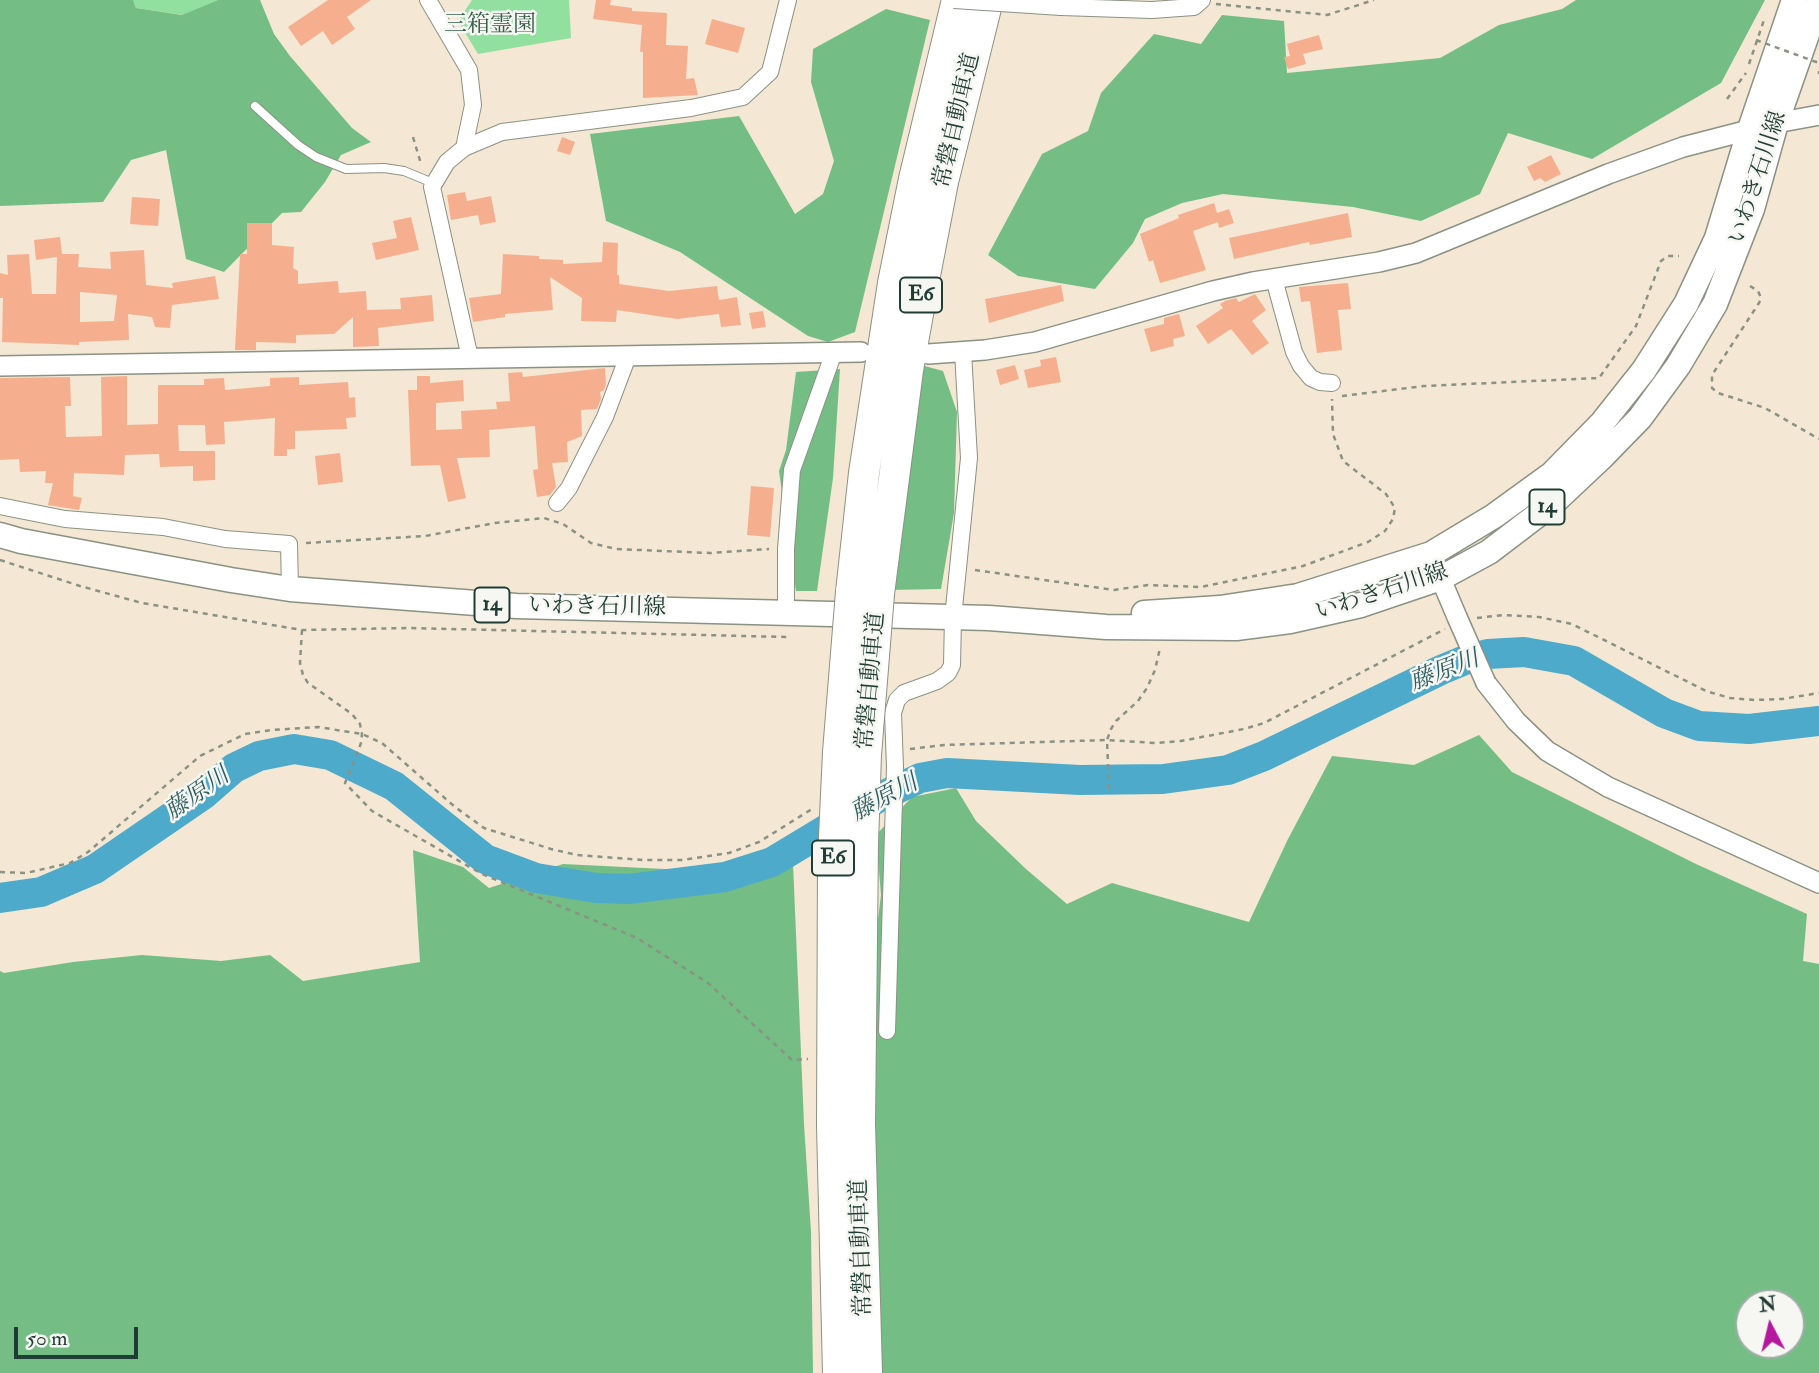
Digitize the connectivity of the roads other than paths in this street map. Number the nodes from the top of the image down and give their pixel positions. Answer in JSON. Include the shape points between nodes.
{"nodes":[{"id":1,"x":428,"y":0,"type":"edge"},
{"id":2,"x":788,"y":0,"type":"edge"},
{"id":3,"x":956,"y":0,"type":"edge"},
{"id":4,"x":988,"y":0,"type":"edge"},
{"id":5,"x":1794,"y":0,"type":"edge"},
{"id":6,"x":1819,"y":0,"type":"edge"},
{"id":7,"x":1201,"y":1,"type":"edge"},
{"id":8,"x":255,"y":106,"type":"dead end"},
{"id":9,"x":1819,"y":115,"type":"edge"},
{"id":10,"x":1776,"y":122,"type":"junction"},
{"id":11,"x":1750,"y":130,"type":"junction"},
{"id":12,"x":464,"y":149,"type":"junction"},
{"id":13,"x":429,"y":181,"type":"junction"},
{"id":14,"x":1274,"y":279,"type":"junction"},
{"id":15,"x":834,"y":352,"type":"junction"},
{"id":16,"x":861,"y":352,"type":"dead end"},
{"id":17,"x":962,"y":352,"type":"junction"},
{"id":18,"x":928,"y":354,"type":"dead end"},
{"id":19,"x":628,"y":356,"type":"junction"},
{"id":20,"x":470,"y":358,"type":"junction"},
{"id":21,"x":0,"y":366,"type":"edge"},
{"id":22,"x":1332,"y":383,"type":"dead end"},
{"id":23,"x":557,"y":503,"type":"dead end"},
{"id":24,"x":0,"y":506,"type":"edge"},
{"id":25,"x":0,"y":535,"type":"edge"},
{"id":26,"x":1431,"y":554,"type":"junction"},
{"id":27,"x":1441,"y":578,"type":"junction"},
{"id":28,"x":290,"y":589,"type":"junction"},
{"id":29,"x":865,"y":593,"type":"junction"},
{"id":30,"x":786,"y":613,"type":"junction"},
{"id":31,"x":953,"y":618,"type":"junction"},
{"id":32,"x":989,"y":618,"type":"junction"},
{"id":33,"x":1819,"y":883,"type":"edge"},
{"id":34,"x":887,"y":1031,"type":"dead end"},
{"id":35,"x":846,"y":1125,"type":"junction"},
{"id":36,"x":838,"y":1373,"type":"edge"},
{"id":37,"x":867,"y":1373,"type":"edge"}],
"edges":[{"from":1,"to":12,"type":"street","via":[[469,70],[473,105]]},
{"from":2,"to":12,"type":"street","via":[[770,72],[743,97],[502,132]]},
{"from":3,"to":7,"type":"street","bridge":true,"via":[[1152,9],[1194,7]]},
{"from":3,"to":29,"type":"highway","name":"常磐自動車道","number":"E6","via":[[893,283],[864,473]]},
{"from":4,"to":29,"type":"highway","name":"常磐自動車道","number":"E6","via":[[943,182]]},
{"from":5,"to":11,"type":"main road","name":"いわき石川線","number":"14"},
{"from":6,"to":10,"type":"main road","name":"いわき石川線","number":"14"},
{"from":8,"to":13,"type":"lane","via":[[316,157],[345,169],[394,169]]},
{"from":9,"to":10,"type":"street"},
{"from":10,"to":11,"type":"street"},
{"from":10,"to":27,"type":"main road","name":"いわき石川線","number":"14","via":[[1752,209],[1714,304],[1640,418],[1552,503],[1489,552]]},
{"from":11,"to":14,"type":"street","via":[[1608,174],[1416,253]]},
{"from":11,"to":26,"type":"main road","name":"いわき石川線","number":"14","via":[[1717,238],[1686,304],[1644,370],[1602,424],[1552,474]]},
{"from":12,"to":13,"type":"street"},
{"from":13,"to":20,"type":"street"},
{"from":14,"to":17,"type":"street","via":[[1213,291],[1035,342]]},
{"from":14,"to":22,"type":"street","via":[[1301,366],[1311,378]]},
{"from":15,"to":16,"type":"street"},
{"from":15,"to":19,"type":"street"},
{"from":15,"to":30,"type":"street","via":[[792,470]]},
{"from":17,"to":18,"type":"street"},
{"from":17,"to":31,"type":"street","via":[[969,458]]},
{"from":19,"to":20,"type":"street"},
{"from":19,"to":23,"type":"street","via":[[605,416]]},
{"from":20,"to":21,"type":"street"},
{"from":24,"to":28,"type":"street","via":[[65,519],[289,544]]},
{"from":25,"to":28,"type":"main road","name":"いわき石川線","number":"14"},
{"from":26,"to":27,"type":"street"},
{"from":26,"to":32,"type":"main road","name":"いわき石川線","number":"14","via":[[1297,596],[1220,608]]},
{"from":27,"to":32,"type":"main road","name":"いわき石川線","number":"14","via":[[1361,605],[1236,628],[1106,627]]},
{"from":27,"to":33,"type":"street","bridge":true,"via":[[1486,683],[1547,751],[1608,787]]},
{"from":28,"to":30,"type":"main road","name":"いわき石川線","number":"14","via":[[516,606]]},
{"from":29,"to":35,"type":"highway","name":"常磐自動車道","number":"E6","bridge":true,"via":[[863,843]]},
{"from":30,"to":31,"type":"main road","name":"いわき石川線","number":"14"},
{"from":31,"to":32,"type":"main road","name":"いわき石川線","number":"14"},
{"from":31,"to":34,"type":"street","via":[[948,673],[904,693],[893,713]]},
{"from":35,"to":36,"type":"highway","name":"常磐自動車道","number":"E6"},
{"from":35,"to":37,"type":"highway","name":"常磐自動車道","number":"E6"}]}
